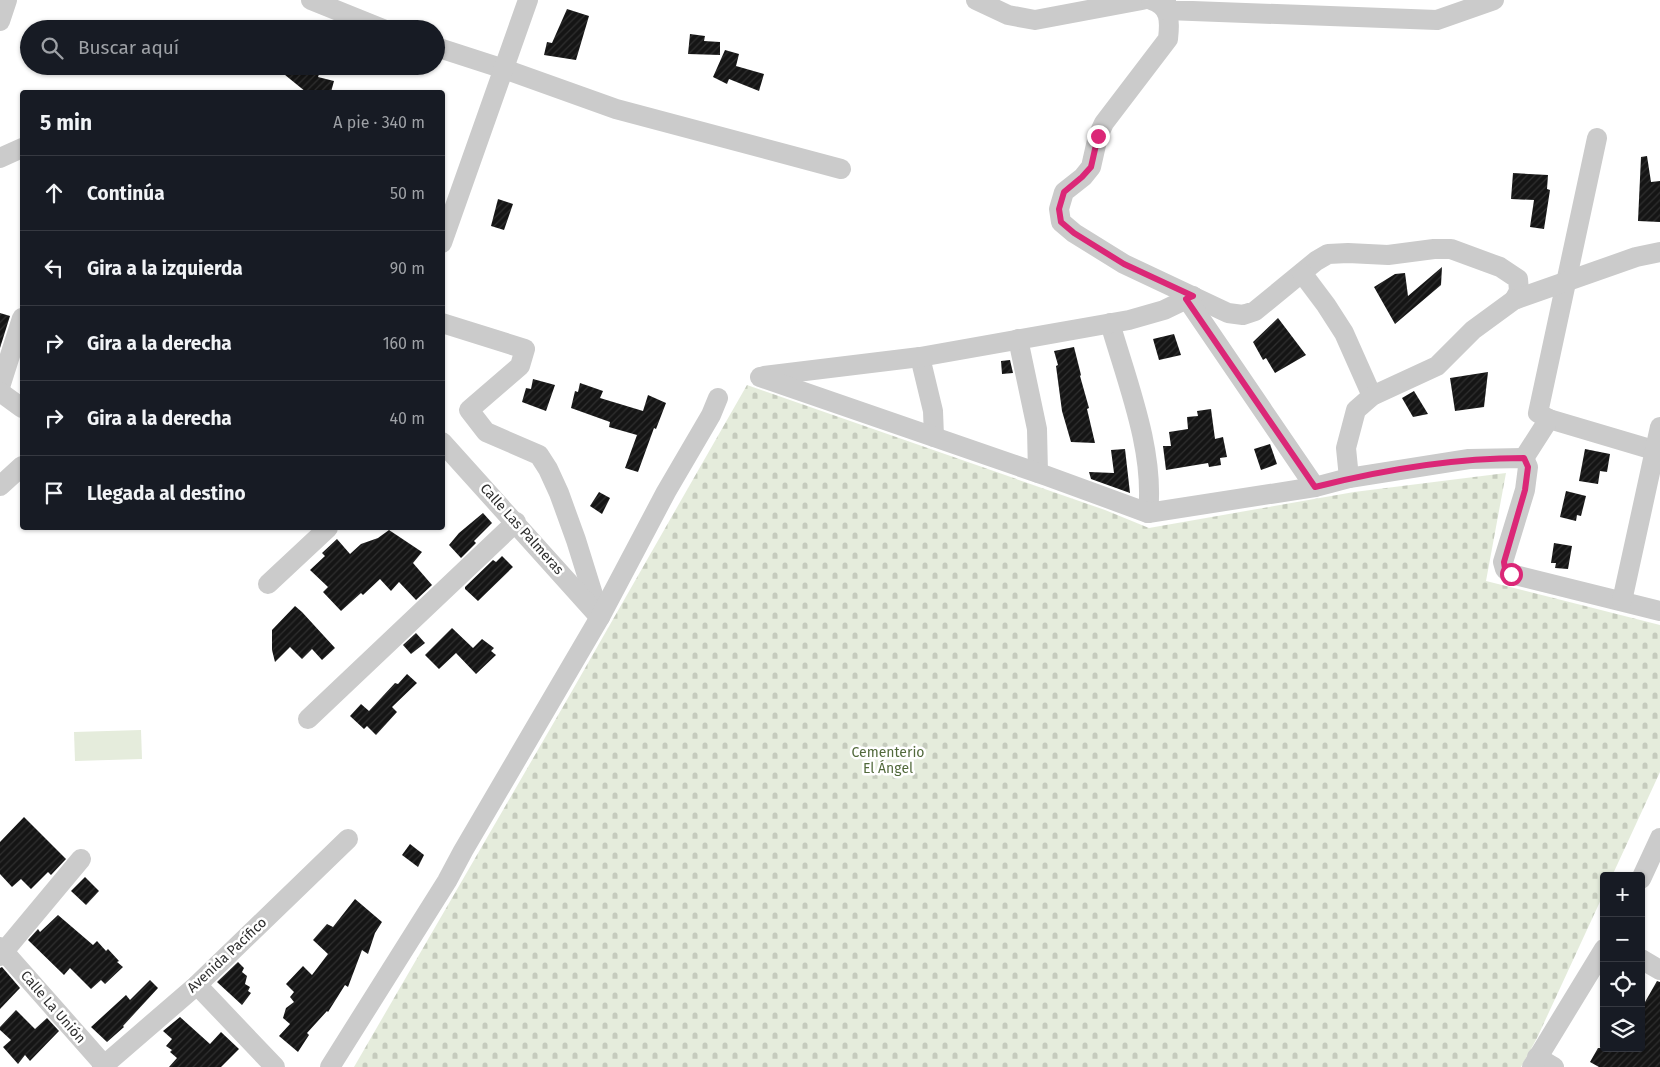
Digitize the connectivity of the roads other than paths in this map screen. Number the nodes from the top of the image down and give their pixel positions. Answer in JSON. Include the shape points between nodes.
{"nodes":[{"id":1,"x":7,"y":0,"type":"edge"},
{"id":2,"x":311,"y":0,"type":"edge"},
{"id":3,"x":528,"y":0,"type":"edge"},
{"id":4,"x":976,"y":0,"type":"edge"},
{"id":5,"x":1142,"y":0,"type":"edge"},
{"id":6,"x":1494,"y":0,"type":"edge"},
{"id":7,"x":1161,"y":3,"type":"edge"},
{"id":8,"x":1320,"y":8,"type":"edge"},
{"id":9,"x":361,"y":20,"type":"edge"},
{"id":10,"x":0,"y":21,"type":"edge"},
{"id":11,"x":445,"y":50,"type":"edge"},
{"id":12,"x":504,"y":69,"type":"junction"},
{"id":13,"x":1597,"y":138,"type":"dead end"},
{"id":14,"x":20,"y":149,"type":"edge"},
{"id":15,"x":0,"y":158,"type":"edge"},
{"id":16,"x":841,"y":169,"type":"dead end"},
{"id":17,"x":445,"y":235,"type":"edge"},
{"id":18,"x":1660,"y":252,"type":"edge"},
{"id":19,"x":1302,"y":272,"type":"junction"},
{"id":20,"x":1566,"y":282,"type":"junction"},
{"id":21,"x":1190,"y":297,"type":"junction"},
{"id":22,"x":1514,"y":300,"type":"junction"},
{"id":23,"x":1110,"y":323,"type":"junction"},
{"id":24,"x":20,"y":324,"type":"edge"},
{"id":25,"x":445,"y":324,"type":"edge"},
{"id":26,"x":1018,"y":339,"type":"junction"},
{"id":27,"x":920,"y":357,"type":"junction"},
{"id":28,"x":0,"y":387,"type":"edge"},
{"id":29,"x":0,"y":392,"type":"edge"},
{"id":30,"x":1372,"y":396,"type":"junction"},
{"id":31,"x":718,"y":398,"type":"dead end"},
{"id":32,"x":20,"y":407,"type":"edge"},
{"id":33,"x":1549,"y":419,"type":"junction"},
{"id":34,"x":1660,"y":427,"type":"edge"},
{"id":35,"x":934,"y":437,"type":"junction"},
{"id":36,"x":445,"y":445,"type":"edge"},
{"id":37,"x":1657,"y":452,"type":"edge"},
{"id":38,"x":1524,"y":458,"type":"junction"},
{"id":39,"x":20,"y":468,"type":"edge"},
{"id":40,"x":1038,"y":473,"type":"junction"},
{"id":41,"x":1350,"y":478,"type":"junction"},
{"id":42,"x":0,"y":486,"type":"edge"},
{"id":43,"x":1315,"y":487,"type":"junction"},
{"id":44,"x":1148,"y":513,"type":"junction"},
{"id":45,"x":516,"y":522,"type":"junction"},
{"id":46,"x":326,"y":530,"type":"edge"},
{"id":47,"x":268,"y":584,"type":"dead end"},
{"id":48,"x":1622,"y":601,"type":"junction"},
{"id":49,"x":1660,"y":612,"type":"edge"},
{"id":50,"x":600,"y":617,"type":"junction"},
{"id":51,"x":308,"y":719,"type":"dead end"},
{"id":52,"x":1660,"y":838,"type":"edge"},
{"id":53,"x":348,"y":840,"type":"dead end"},
{"id":54,"x":81,"y":859,"type":"dead end"},
{"id":55,"x":1644,"y":872,"type":"edge"},
{"id":56,"x":2,"y":952,"type":"edge"},
{"id":57,"x":1600,"y":956,"type":"edge"},
{"id":58,"x":1645,"y":961,"type":"edge"},
{"id":59,"x":1660,"y":970,"type":"edge"},
{"id":60,"x":197,"y":985,"type":"junction"},
{"id":61,"x":1541,"y":1064,"type":"edge"},
{"id":62,"x":104,"y":1066,"type":"edge"},
{"id":63,"x":275,"y":1067,"type":"edge"},
{"id":64,"x":330,"y":1067,"type":"edge"}],
"edges":[{"from":1,"to":10,"type":"street"},
{"from":2,"to":9,"type":"street"},
{"from":3,"to":12,"type":"street"},
{"from":4,"to":5,"type":"street","via":[[1008,15],[1035,20]]},
{"from":6,"to":8,"type":"street","via":[[1437,20]]},
{"from":7,"to":8,"type":"street"},
{"from":7,"to":21,"type":"street","via":[[1170,22],[1168,39],[1104,123],[1091,167],[1064,192],[1059,209],[1061,222],[1074,233],[1124,264]]},
{"from":11,"to":12,"type":"street"},
{"from":12,"to":16,"type":"street","via":[[616,109]]},
{"from":12,"to":17,"type":"street"},
{"from":13,"to":20,"type":"street"},
{"from":14,"to":15,"type":"street"},
{"from":18,"to":20,"type":"street","via":[[1636,257]]},
{"from":19,"to":21,"type":"street","via":[[1255,311],[1243,315],[1228,313]]},
{"from":19,"to":22,"type":"street","via":[[1328,254],[1388,256],[1434,249],[1451,250],[1500,267],[1518,279],[1520,291]]},
{"from":19,"to":30,"type":"street","via":[[1344,332]]},
{"from":20,"to":22,"type":"street"},
{"from":20,"to":33,"type":"street","via":[[1538,413]]},
{"from":21,"to":23,"type":"street","via":[[1164,310]]},
{"from":21,"to":43,"type":"street"},
{"from":22,"to":30,"type":"street","via":[[1473,330],[1438,366]]},
{"from":23,"to":26,"type":"street"},
{"from":23,"to":44,"type":"street","via":[[1142,433],[1150,494]]},
{"from":24,"to":28,"type":"street"},
{"from":25,"to":50,"type":"street","via":[[525,349],[520,366],[468,410],[486,432],[539,456],[548,469],[576,540]]},
{"from":26,"to":27,"type":"street"},
{"from":26,"to":40,"type":"street","via":[[1037,429]]},
{"from":27,"to":35,"type":"street","via":[[933,411]]},
{"from":27,"to":35,"type":"street","via":[[760,377]]},
{"from":29,"to":32,"type":"street"},
{"from":30,"to":41,"type":"street","via":[[1356,410],[1346,448]]},
{"from":31,"to":50,"type":"street"},
{"from":33,"to":37,"type":"street"},
{"from":33,"to":38,"type":"street"},
{"from":34,"to":37,"type":"street"},
{"from":35,"to":40,"type":"street"},
{"from":36,"to":45,"type":"street","name":"Calle Las Palmeras"},
{"from":37,"to":48,"type":"street"},
{"from":38,"to":41,"type":"street","via":[[1469,459]]},
{"from":38,"to":48,"type":"street","via":[[1528,467],[1525,490],[1504,562],[1505,569],[1511,574]]},
{"from":39,"to":42,"type":"street"},
{"from":40,"to":44,"type":"street"},
{"from":41,"to":43,"type":"street"},
{"from":43,"to":44,"type":"street"},
{"from":45,"to":50,"type":"street","name":"Calle Las Palmeras"},
{"from":45,"to":51,"type":"street"},
{"from":46,"to":47,"type":"street"},
{"from":48,"to":49,"type":"street"},
{"from":50,"to":64,"type":"street","via":[[447,881]]},
{"from":52,"to":55,"type":"street"},
{"from":53,"to":60,"type":"street","name":"Avenida Pacífico"},
{"from":54,"to":56,"type":"street"},
{"from":56,"to":62,"type":"street","name":"Calle La Unión"},
{"from":57,"to":61,"type":"street"},
{"from":58,"to":59,"type":"street"},
{"from":60,"to":62,"type":"street","name":"Avenida Pacífico"},
{"from":60,"to":63,"type":"street"}]}
